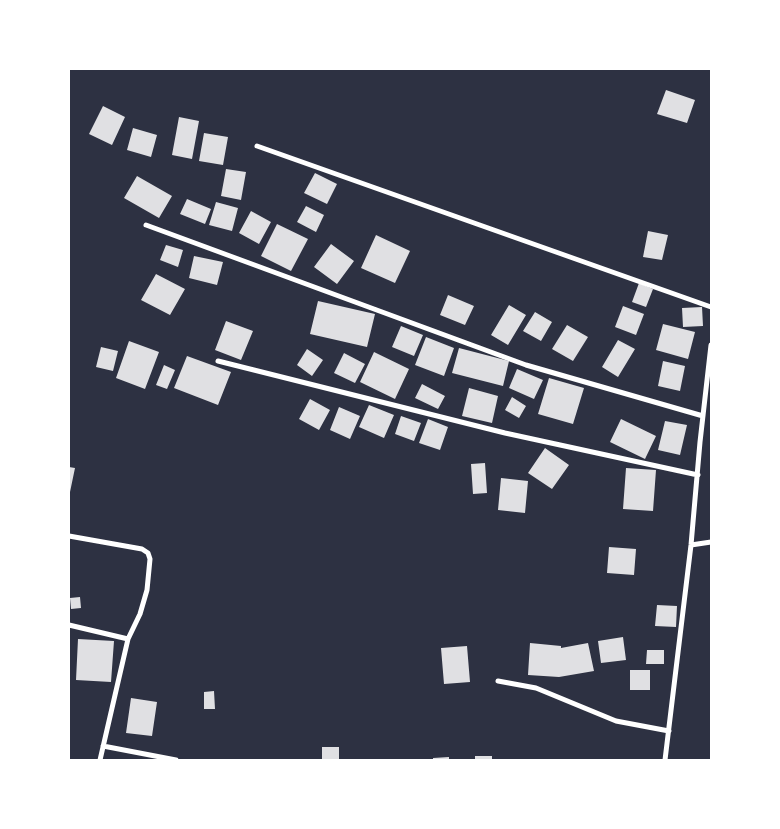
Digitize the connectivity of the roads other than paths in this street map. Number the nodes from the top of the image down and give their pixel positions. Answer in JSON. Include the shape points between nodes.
{"nodes":[{"id":1,"x":257,"y":146,"type":"dead end"},
{"id":2,"x":146,"y":225,"type":"dead end"},
{"id":3,"x":711,"y":308,"type":"edge"},
{"id":4,"x":711,"y":345,"type":"edge"},
{"id":5,"x":218,"y":361,"type":"dead end"},
{"id":6,"x":703,"y":416,"type":"junction"},
{"id":7,"x":698,"y":475,"type":"junction"},
{"id":8,"x":69,"y":536,"type":"edge"},
{"id":9,"x":711,"y":542,"type":"edge"},
{"id":10,"x":691,"y":545,"type":"junction"},
{"id":11,"x":69,"y":625,"type":"edge"},
{"id":12,"x":128,"y":639,"type":"junction"},
{"id":13,"x":498,"y":681,"type":"dead end"},
{"id":14,"x":669,"y":731,"type":"junction"},
{"id":15,"x":102,"y":746,"type":"junction"},
{"id":16,"x":100,"y":760,"type":"edge"},
{"id":17,"x":176,"y":760,"type":"edge"},
{"id":18,"x":665,"y":760,"type":"edge"}],
"edges":[{"from":1,"to":3,"type":"street"},
{"from":2,"to":6,"type":"street","via":[[526,365]]},
{"from":4,"to":6,"type":"street"},
{"from":5,"to":7,"type":"street","via":[[505,433]]},
{"from":6,"to":7,"type":"street"},
{"from":7,"to":10,"type":"street"},
{"from":8,"to":12,"type":"street","via":[[142,548],[148,553],[147,590]]},
{"from":9,"to":10,"type":"street"},
{"from":10,"to":14,"type":"street"},
{"from":11,"to":12,"type":"street"},
{"from":12,"to":15,"type":"street"},
{"from":13,"to":14,"type":"street","via":[[536,688],[616,721]]},
{"from":14,"to":18,"type":"street"},
{"from":15,"to":16,"type":"street"},
{"from":15,"to":17,"type":"street"}]}
